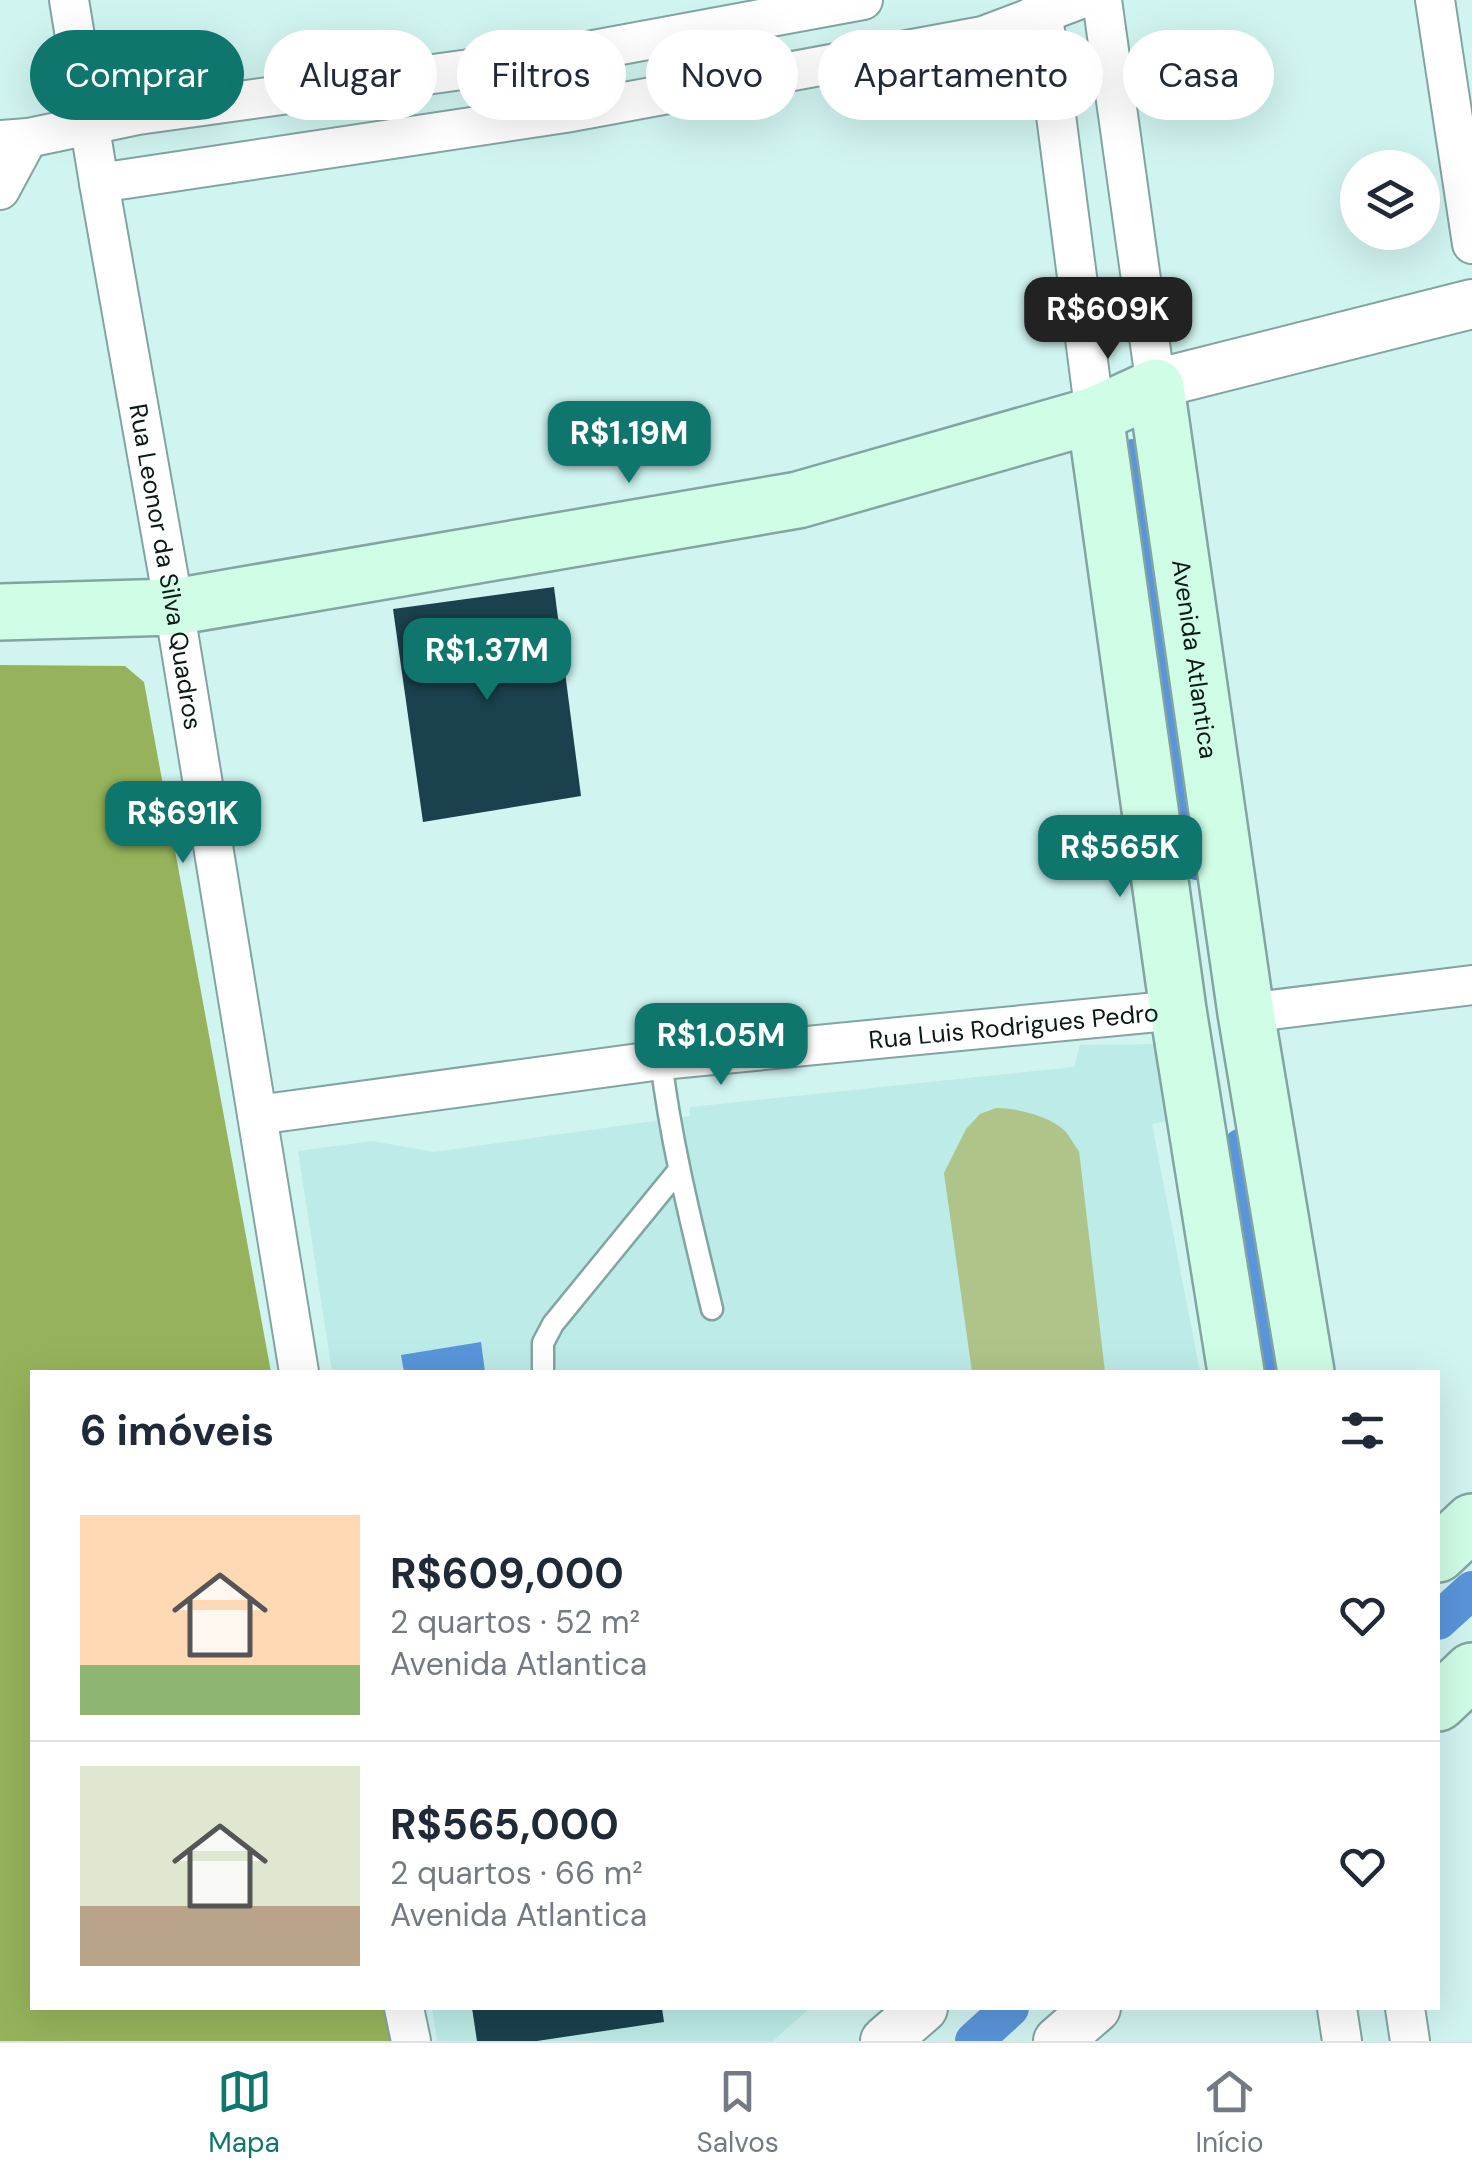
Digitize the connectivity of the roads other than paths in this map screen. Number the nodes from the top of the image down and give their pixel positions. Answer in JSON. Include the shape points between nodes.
{"nodes":[{"id":1,"x":69,"y":0,"type":"edge"},
{"id":2,"x":863,"y":0,"type":"edge"},
{"id":3,"x":1102,"y":0,"type":"edge"},
{"id":4,"x":1435,"y":0,"type":"edge"},
{"id":5,"x":1054,"y":4,"type":"edge"},
{"id":6,"x":90,"y":126,"type":"junction"},
{"id":7,"x":14,"y":139,"type":"edge"},
{"id":8,"x":98,"y":183,"type":"junction"},
{"id":9,"x":0,"y":190,"type":"edge"},
{"id":10,"x":1472,"y":244,"type":"edge"},
{"id":11,"x":1472,"y":304,"type":"edge"},
{"id":12,"x":1156,"y":387,"type":"junction"},
{"id":13,"x":1094,"y":415,"type":"junction"},
{"id":14,"x":174,"y":607,"type":"junction"},
{"id":15,"x":0,"y":612,"type":"edge"},
{"id":16,"x":1472,"y":985,"type":"edge"},
{"id":17,"x":1178,"y":1010,"type":"junction"},
{"id":18,"x":1246,"y":1013,"type":"junction"},
{"id":19,"x":661,"y":1060,"type":"junction"},
{"id":20,"x":257,"y":1115,"type":"junction"},
{"id":21,"x":678,"y":1172,"type":"junction"},
{"id":22,"x":712,"y":1309,"type":"dead end"},
{"id":23,"x":298,"y":1370,"type":"edge"},
{"id":24,"x":542,"y":1370,"type":"edge"},
{"id":25,"x":1236,"y":1370,"type":"edge"},
{"id":26,"x":1306,"y":1370,"type":"edge"},
{"id":27,"x":1472,"y":1522,"type":"edge"},
{"id":28,"x":1440,"y":1552,"type":"edge"},
{"id":29,"x":1472,"y":1671,"type":"edge"},
{"id":30,"x":1440,"y":1701,"type":"edge"},
{"id":31,"x":404,"y":2010,"type":"edge"},
{"id":32,"x":921,"y":2010,"type":"edge"},
{"id":33,"x":1094,"y":2010,"type":"edge"},
{"id":34,"x":1337,"y":2010,"type":"edge"},
{"id":35,"x":1405,"y":2010,"type":"edge"},
{"id":36,"x":410,"y":2041,"type":"edge"},
{"id":37,"x":885,"y":2041,"type":"edge"},
{"id":38,"x":1058,"y":2041,"type":"edge"},
{"id":39,"x":1342,"y":2041,"type":"edge"},
{"id":40,"x":1410,"y":2041,"type":"edge"}],
"edges":[{"from":1,"to":6,"type":"street","name":"Rua Leonor da Silva Quadros"},
{"from":2,"to":6,"type":"street","via":[[556,57]]},
{"from":3,"to":12,"type":"street","name":"Avenida Atlantica"},
{"from":4,"to":10,"type":"street"},
{"from":5,"to":8,"type":"street","via":[[983,36],[565,113]]},
{"from":5,"to":13,"type":"street"},
{"from":6,"to":7,"type":"street"},
{"from":6,"to":8,"type":"street","name":"Rua Leonor da Silva Quadros"},
{"from":7,"to":9,"type":"street"},
{"from":8,"to":14,"type":"street","name":"Rua Leonor da Silva Quadros"},
{"from":11,"to":12,"type":"street"},
{"from":12,"to":13,"type":"main road"},
{"from":12,"to":18,"type":"main road","name":"Avenida Atlantica"},
{"from":13,"to":14,"type":"main road","via":[[798,500]]},
{"from":13,"to":17,"type":"main road"},
{"from":14,"to":15,"type":"main road"},
{"from":14,"to":20,"type":"street","name":"Rua Leonor da Silva Quadros"},
{"from":16,"to":18,"type":"street"},
{"from":17,"to":19,"type":"street","name":"Rua Luis Rodrigues Pedro"},
{"from":17,"to":25,"type":"main road"},
{"from":18,"to":26,"type":"main road","name":"Avenida Atlantica"},
{"from":19,"to":20,"type":"street","name":"Rua Luis Rodrigues Pedro"},
{"from":19,"to":21,"type":"lane"},
{"from":20,"to":23,"type":"street","name":"Rua Leonor da Silva Quadros"},
{"from":21,"to":22,"type":"lane"},
{"from":21,"to":24,"type":"lane","via":[[553,1324],[543,1343]]},
{"from":27,"to":28,"type":"main road"},
{"from":29,"to":30,"type":"main road"},
{"from":31,"to":36,"type":"street"},
{"from":32,"to":37,"type":"street"},
{"from":33,"to":38,"type":"street"},
{"from":34,"to":39,"type":"street"},
{"from":35,"to":40,"type":"street"}]}
